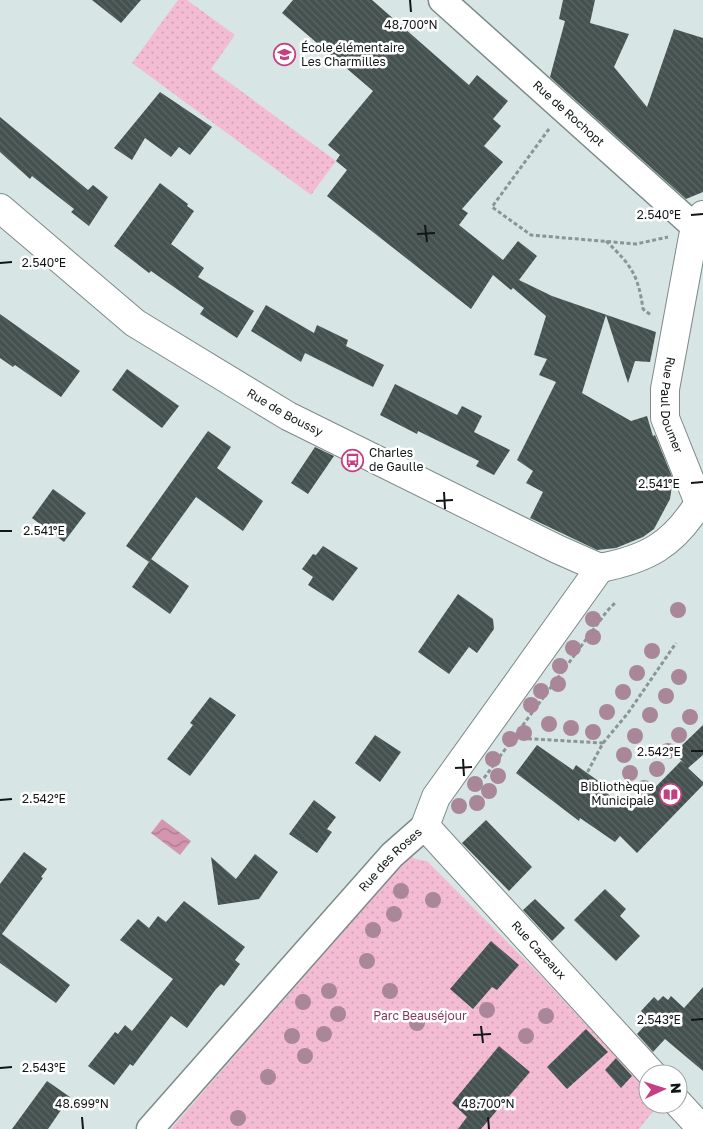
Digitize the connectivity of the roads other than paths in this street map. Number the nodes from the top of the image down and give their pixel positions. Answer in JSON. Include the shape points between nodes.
{"nodes":[{"id":1,"x":442,"y":0,"type":"edge"},
{"id":2,"x":0,"y":208,"type":"edge"},
{"id":3,"x":697,"y":228,"type":"edge"},
{"id":4,"x":701,"y":505,"type":"edge"},
{"id":5,"x":600,"y":568,"type":"junction"},
{"id":6,"x":425,"y":826,"type":"junction"},
{"id":7,"x":643,"y":1064,"type":"edge"},
{"id":8,"x":688,"y":1113,"type":"edge"},
{"id":9,"x":150,"y":1129,"type":"edge"},
{"id":10,"x":702,"y":1129,"type":"edge"}],
"edges":[{"from":1,"to":3,"type":"street","name":"Rue de Rochopt"},
{"from":2,"to":5,"type":"street","name":"Rue de Boussy","via":[[135,324],[288,416]]},
{"from":3,"to":4,"type":"street","name":"Rue Paul Doumer","via":[[665,390],[665,418]]},
{"from":4,"to":5,"type":"street","name":"Rue Paul Doumer","via":[[653,552],[631,562]]},
{"from":5,"to":6,"type":"street","name":"Rue des Roses","via":[[436,797]]},
{"from":6,"to":7,"type":"street","name":"Rue Cazeaux"},
{"from":6,"to":9,"type":"street","name":"Rue des Roses","via":[[392,855]]},
{"from":8,"to":10,"type":"street"}]}
